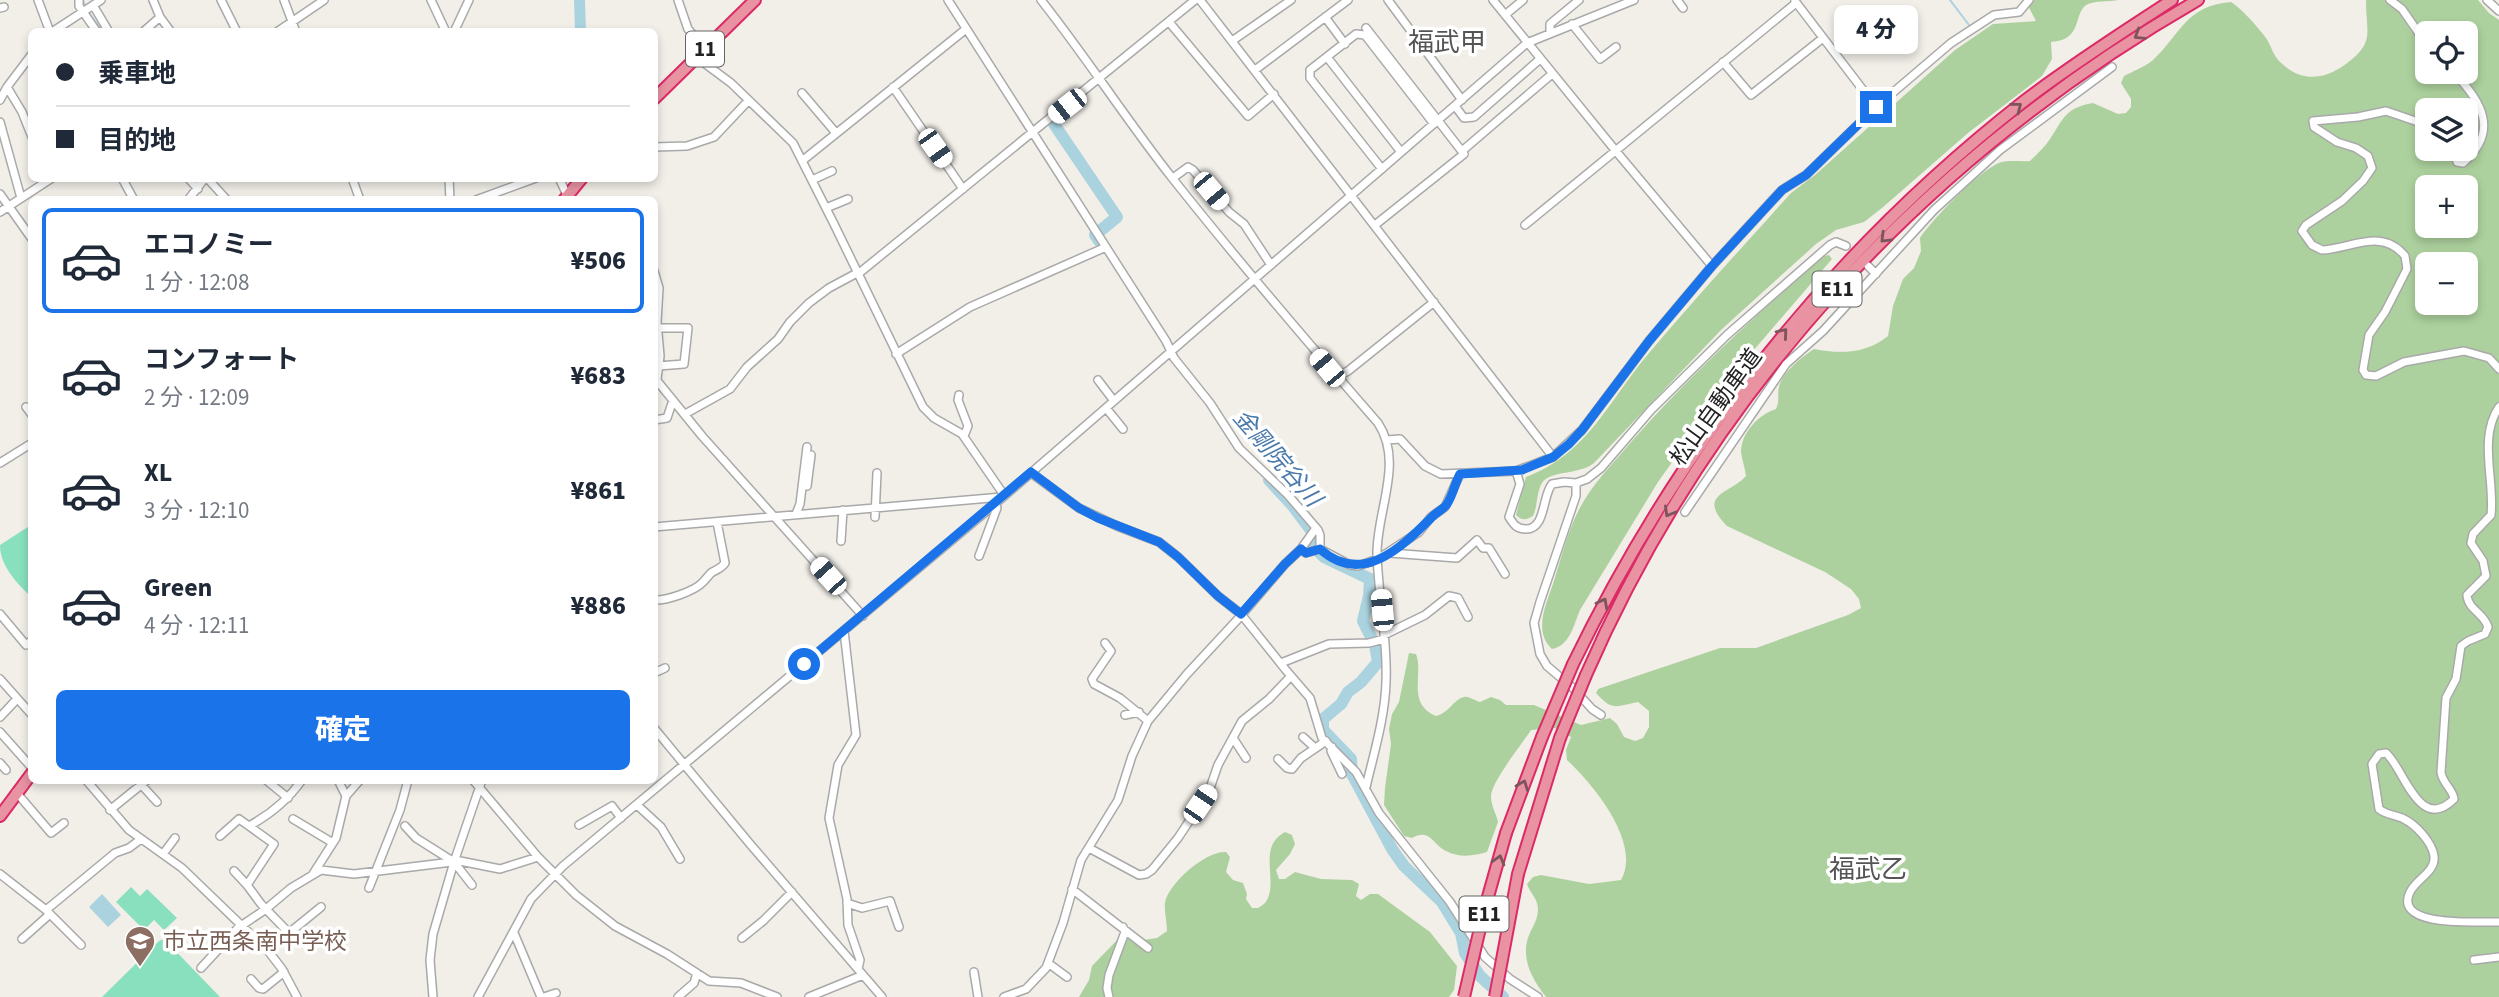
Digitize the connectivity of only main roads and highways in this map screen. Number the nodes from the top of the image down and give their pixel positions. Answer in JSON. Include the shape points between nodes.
{"nodes":[{"id":1,"x":755,"y":0,"type":"edge"},
{"id":2,"x":2172,"y":0,"type":"edge"},
{"id":3,"x":2198,"y":0,"type":"edge"},
{"id":4,"x":658,"y":95,"type":"edge"},
{"id":5,"x":28,"y":776,"type":"edge"},
{"id":6,"x":0,"y":816,"type":"edge"},
{"id":7,"x":1464,"y":997,"type":"edge"},
{"id":8,"x":1495,"y":997,"type":"edge"}],
"edges":[{"from":1,"to":4,"type":"highway","number":"11"},
{"from":7,"to":2,"type":"highway","name":"松山自動車道","number":"E11","one_way":true,"bridge":true,"via":[[1506,833],[1573,664],[1623,567],[1745,381],[1814,298],[1934,177],[2059,76]]},
{"from":3,"to":8,"type":"highway","name":"松山自動車道","number":"E11","one_way":true,"bridge":true,"via":[[2093,66],[1934,190],[1850,274],[1765,373],[1705,456],[1611,618],[1560,738],[1518,874]]},
{"from":5,"to":6,"type":"highway"}]}
